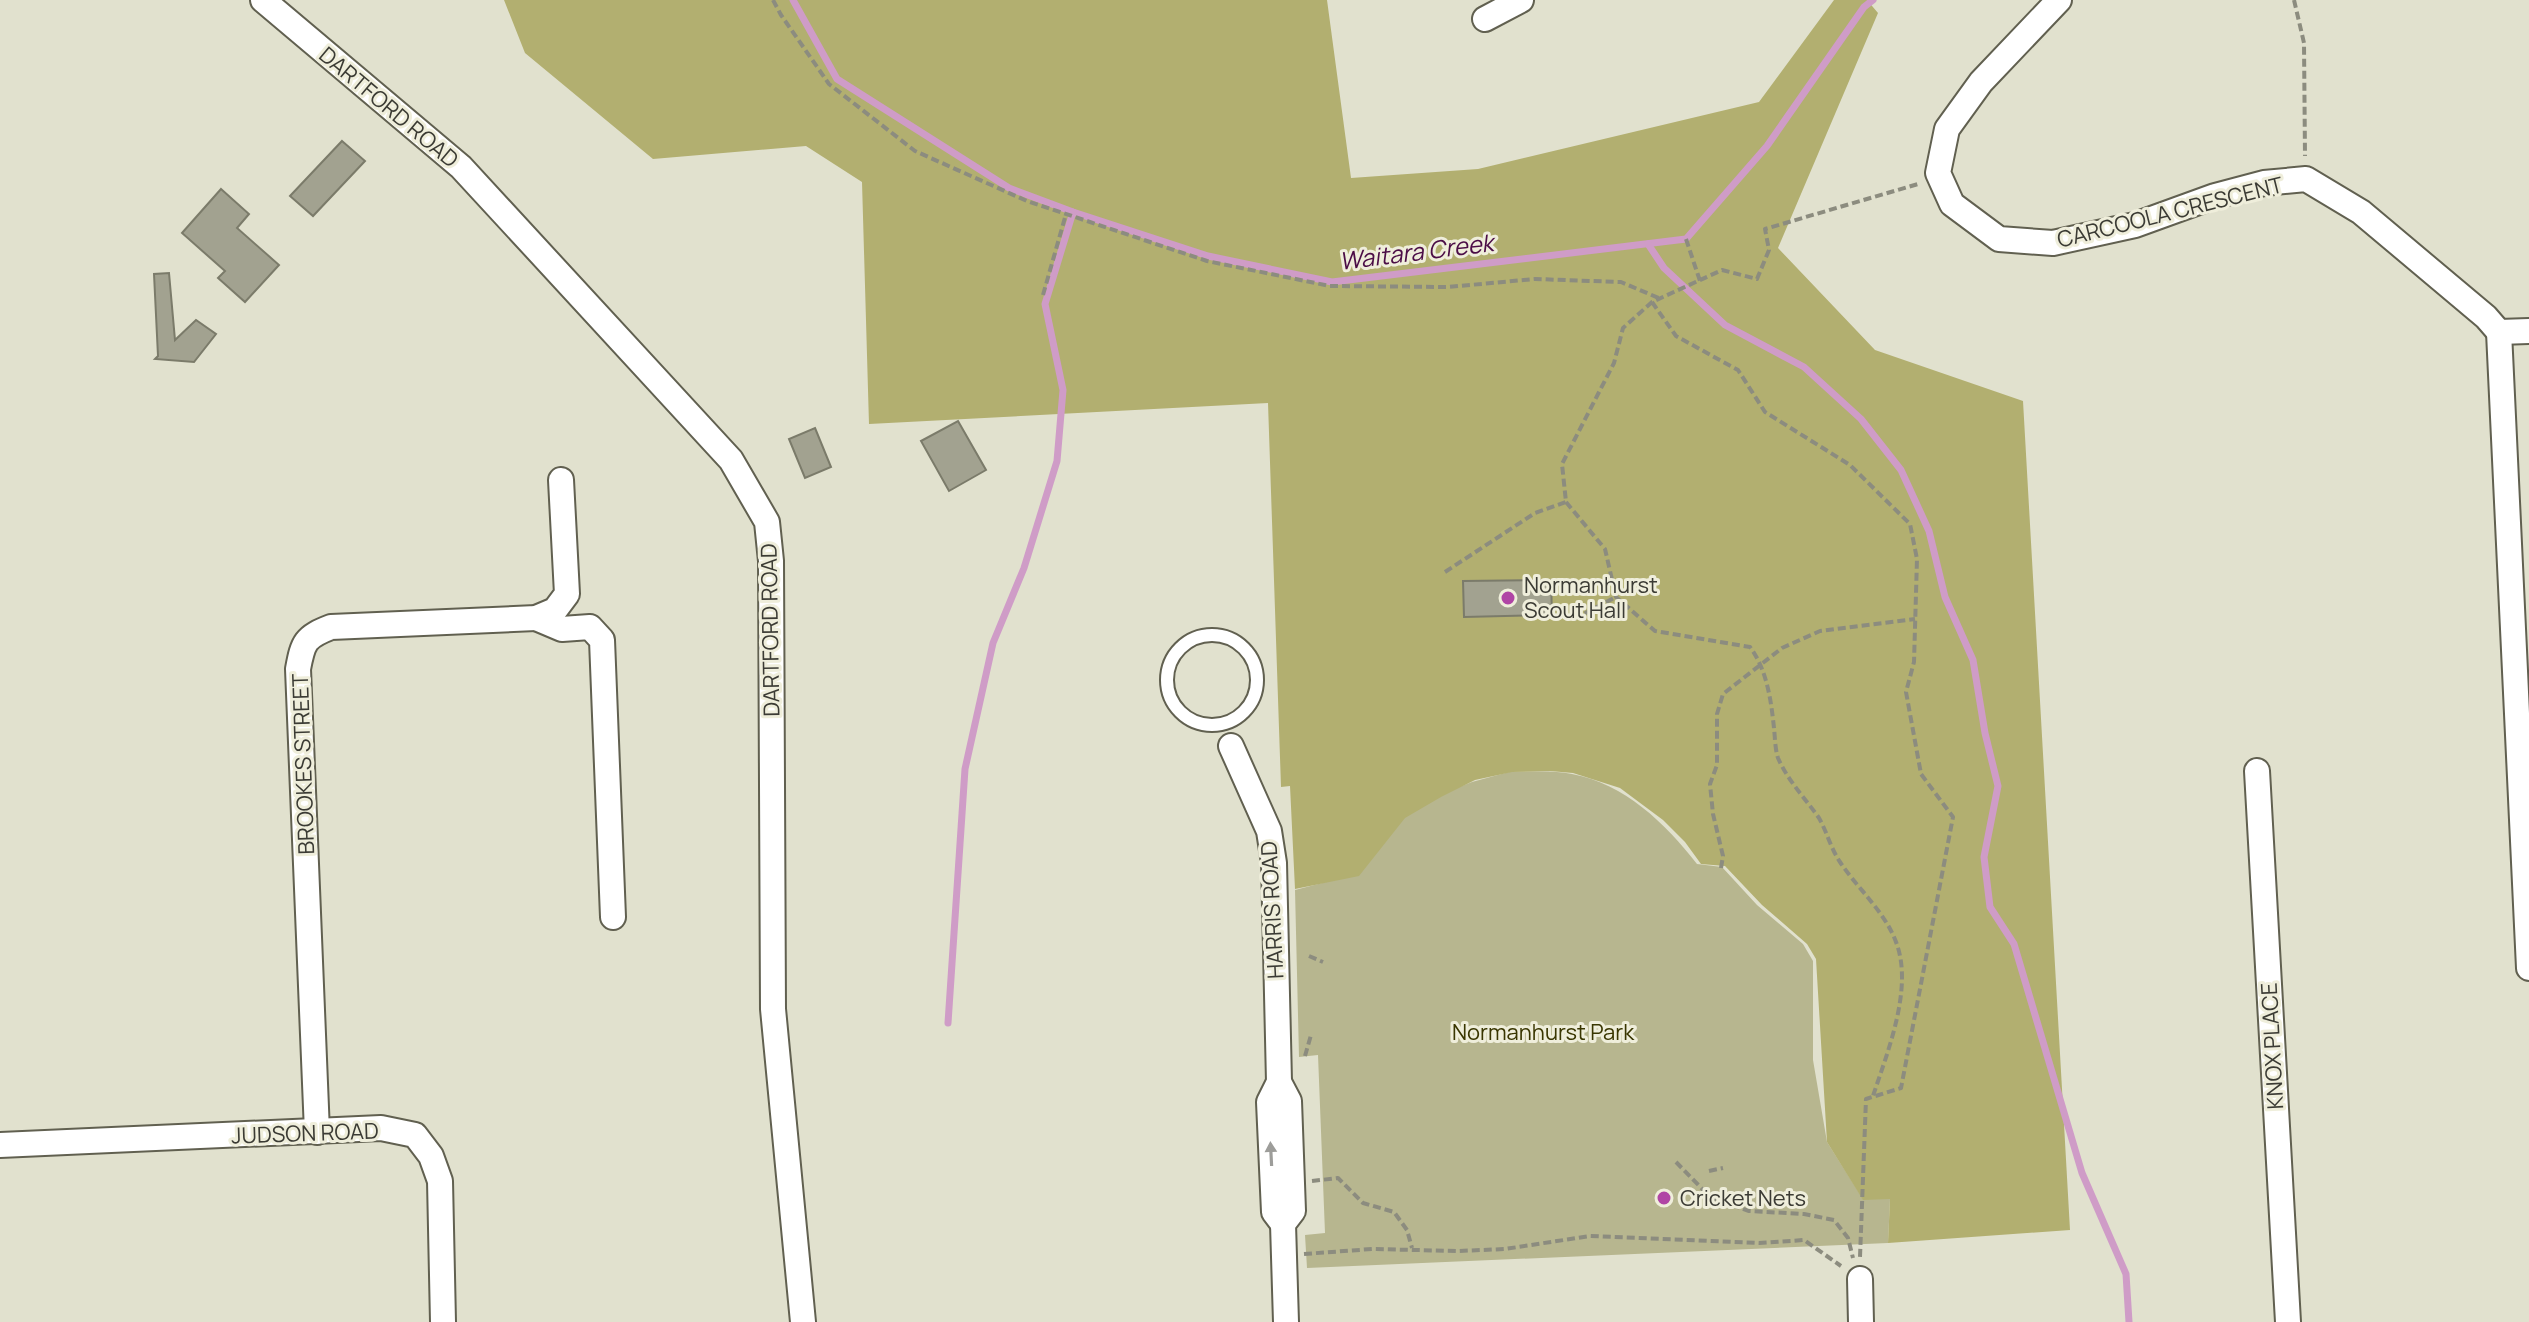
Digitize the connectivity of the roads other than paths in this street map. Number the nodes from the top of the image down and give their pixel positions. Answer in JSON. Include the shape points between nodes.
{"nodes":[{"id":1,"x":263,"y":0,"type":"edge"},
{"id":2,"x":1521,"y":0,"type":"edge"},
{"id":3,"x":2052,"y":2,"type":"edge"},
{"id":4,"x":1485,"y":19,"type":"dead end"},
{"id":5,"x":2529,"y":331,"type":"edge"},
{"id":6,"x":2499,"y":332,"type":"junction"},
{"id":7,"x":561,"y":480,"type":"dead end"},
{"id":8,"x":536,"y":618,"type":"junction"},
{"id":9,"x":1226,"y":734,"type":"junction"},
{"id":10,"x":2257,"y":771,"type":"dead end"},
{"id":11,"x":613,"y":917,"type":"dead end"},
{"id":12,"x":2529,"y":968,"type":"edge"},
{"id":13,"x":1279,"y":1082,"type":"junction"},
{"id":14,"x":317,"y":1132,"type":"junction"},
{"id":15,"x":0,"y":1145,"type":"edge"},
{"id":16,"x":1283,"y":1224,"type":"junction"},
{"id":17,"x":1860,"y":1279,"type":"road end"},
{"id":18,"x":443,"y":1322,"type":"edge"},
{"id":19,"x":803,"y":1322,"type":"edge"},
{"id":20,"x":1286,"y":1322,"type":"edge"},
{"id":21,"x":1861,"y":1322,"type":"edge"},
{"id":22,"x":2288,"y":1322,"type":"edge"}],
"edges":[{"from":1,"to":19,"type":"street","name":"DARTFORD ROAD","via":[[461,167],[731,460],[767,522],[773,1009]]},
{"from":2,"to":4,"type":"street"},
{"from":3,"to":6,"type":"street","name":"CARCOOLA CRESCENT","via":[[1947,129],[1938,173],[1952,204],[1999,239],[2053,243],[2135,225],[2264,183],[2306,179],[2361,212]]},
{"from":5,"to":6,"type":"street"},
{"from":6,"to":12,"type":"street"},
{"from":7,"to":8,"type":"street","via":[[567,594],[555,610]]},
{"from":8,"to":11,"type":"street","via":[[562,629],[590,627],[602,640]]},
{"from":8,"to":14,"type":"street","name":"BROOKES STREET","via":[[331,627],[311,635],[302,649],[298,669]]},
{"from":9,"to":9,"type":"lane","via":[[1188,717],[1168,689],[1174,655],[1203,636],[1236,642],[1246,649],[1256,670],[1250,704]]},
{"from":9,"to":13,"type":"street","name":"HARRIS ROAD","via":[[1269,831],[1274,863]]},
{"from":10,"to":22,"type":"street","name":"KNOX PLACE"},
{"from":16,"to":13,"type":"street","name":"HARRIS ROAD","one_way":true,"via":[[1274,1212],[1269,1102]]},
{"from":13,"to":16,"type":"street","name":"HARRIS ROAD","via":[[1289,1101],[1293,1211]]},
{"from":14,"to":15,"type":"street","name":"JUDSON ROAD"},
{"from":14,"to":18,"type":"street","name":"JUDSON ROAD","via":[[392,1130],[415,1135],[431,1156],[440,1181]]},
{"from":16,"to":20,"type":"street","name":"HARRIS ROAD"},
{"from":17,"to":21,"type":"street"}]}
